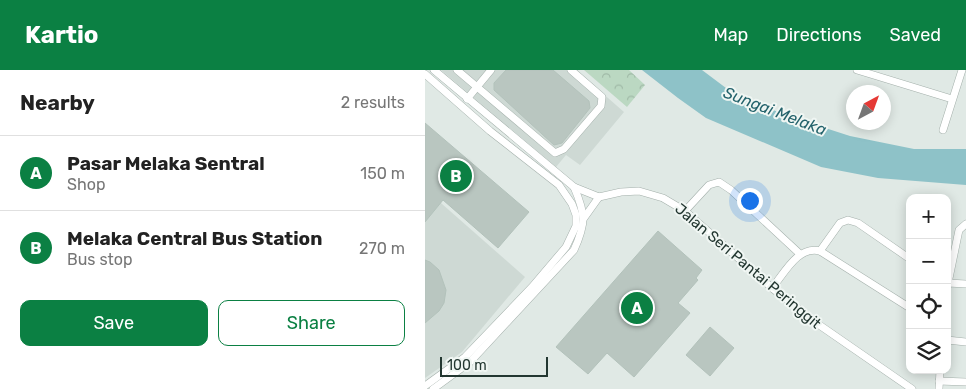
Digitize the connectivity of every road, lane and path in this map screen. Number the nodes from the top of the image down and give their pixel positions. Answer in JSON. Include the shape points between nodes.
{"nodes":[{"id":1,"x":434,"y":70,"type":"edge"},
{"id":2,"x":457,"y":70,"type":"edge"},
{"id":3,"x":491,"y":70,"type":"edge"},
{"id":4,"x":571,"y":70,"type":"edge"},
{"id":5,"x":857,"y":70,"type":"edge"},
{"id":6,"x":962,"y":70,"type":"edge"},
{"id":7,"x":425,"y":74,"type":"edge"},
{"id":8,"x":477,"y":87,"type":"junction"},
{"id":9,"x":467,"y":99,"type":"junction"},
{"id":10,"x":952,"y":99,"type":"junction"},
{"id":11,"x":943,"y":130,"type":"dead end"},
{"id":12,"x":574,"y":187,"type":"junction"},
{"id":13,"x":599,"y":198,"type":"junction"},
{"id":14,"x":685,"y":210,"type":"junction"},
{"id":15,"x":584,"y":218,"type":"junction"},
{"id":16,"x":966,"y":224,"type":"edge"},
{"id":17,"x":820,"y":250,"type":"junction"},
{"id":18,"x":800,"y":254,"type":"junction"},
{"id":19,"x":906,"y":256,"type":"edge"},
{"id":20,"x":951,"y":258,"type":"edge"},
{"id":21,"x":951,"y":283,"type":"edge"},
{"id":22,"x":966,"y":284,"type":"edge"},
{"id":23,"x":772,"y":288,"type":"junction"},
{"id":24,"x":906,"y":305,"type":"edge"},
{"id":25,"x":951,"y":340,"type":"edge"},
{"id":26,"x":966,"y":342,"type":"edge"},
{"id":27,"x":940,"y":374,"type":"edge"},
{"id":28,"x":939,"y":381,"type":"junction"},
{"id":29,"x":966,"y":382,"type":"edge"},
{"id":30,"x":425,"y":386,"type":"edge"},
{"id":31,"x":433,"y":389,"type":"edge"},
{"id":32,"x":912,"y":389,"type":"edge"},
{"id":33,"x":939,"y":389,"type":"edge"}],
"edges":[{"from":1,"to":9,"type":"street"},
{"from":2,"to":8,"type":"street"},
{"from":3,"to":8,"type":"street"},
{"from":4,"to":8,"type":"street","via":[[602,97],[601,106],[564,149],[555,153]]},
{"from":5,"to":10,"type":"street"},
{"from":6,"to":10,"type":"street"},
{"from":7,"to":30,"type":"street","via":[[559,186],[576,214],[576,226],[566,247],[532,287],[465,357]]},
{"from":8,"to":9,"type":"street"},
{"from":9,"to":12,"type":"street"},
{"from":10,"to":11,"type":"street"},
{"from":12,"to":13,"type":"street"},
{"from":12,"to":15,"type":"street"},
{"from":13,"to":14,"type":"street","name":"Jalan Seri Pantai Peringgit","via":[[639,191],[663,198]]},
{"from":13,"to":15,"type":"street"},
{"from":14,"to":18,"type":"street","via":[[709,185],[719,182]]},
{"from":14,"to":23,"type":"street","name":"Jalan Seri Pantai Peringgit"},
{"from":15,"to":31,"type":"street","via":[[574,250],[469,362]]},
{"from":16,"to":20,"type":"street","via":[[959,230]]},
{"from":17,"to":18,"type":"street"},
{"from":17,"to":19,"type":"street","via":[[840,223],[848,220],[858,223]]},
{"from":17,"to":24,"type":"street"},
{"from":18,"to":23,"type":"street"},
{"from":21,"to":22,"type":"street"},
{"from":23,"to":32,"type":"street","name":"Jalan Seri Pantai Peringgit"},
{"from":25,"to":26,"type":"street"},
{"from":27,"to":28,"type":"street"},
{"from":28,"to":29,"type":"street"},
{"from":28,"to":33,"type":"street"}]}
